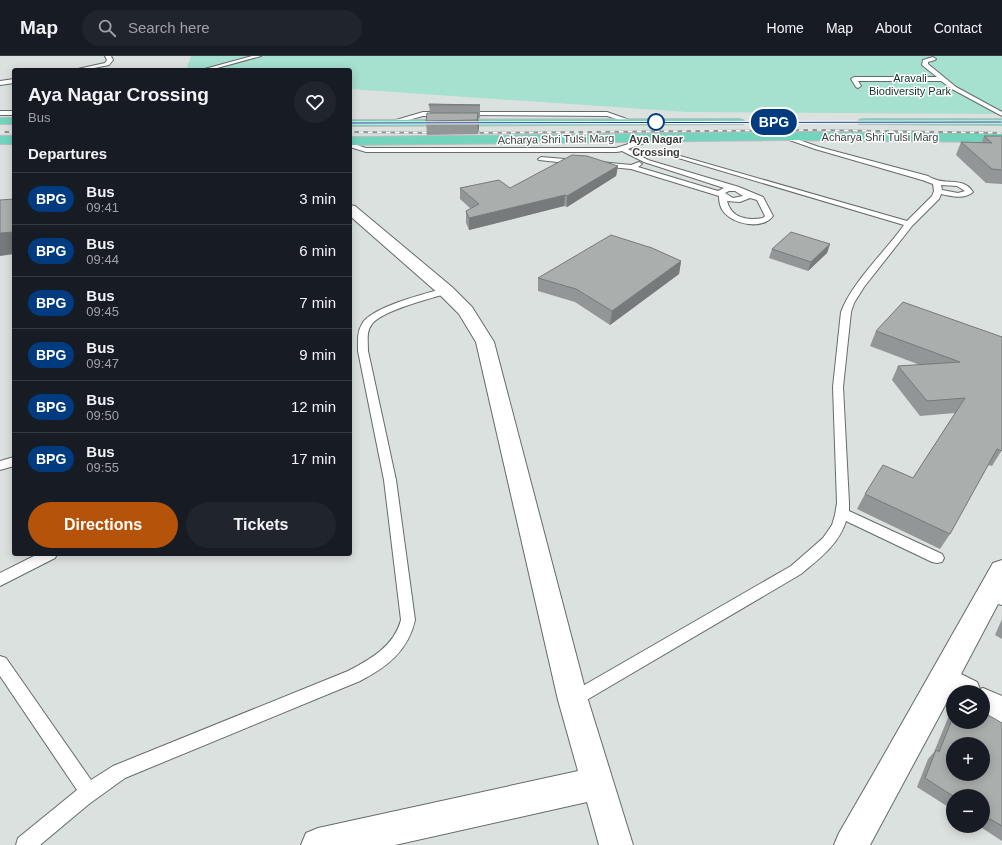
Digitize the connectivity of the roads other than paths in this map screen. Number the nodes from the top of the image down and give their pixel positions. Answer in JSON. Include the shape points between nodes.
{"nodes":[{"id":1,"x":108,"y":56,"type":"edge"},
{"id":2,"x":258,"y":56,"type":"edge"},
{"id":3,"x":933,"y":59,"type":"dead end"},
{"id":4,"x":83,"y":68,"type":"edge"},
{"id":5,"x":212,"y":68,"type":"edge"},
{"id":6,"x":941,"y":79,"type":"junction"},
{"id":7,"x":12,"y":81,"type":"edge"},
{"id":8,"x":0,"y":83,"type":"edge"},
{"id":9,"x":858,"y":86,"type":"dead end"},
{"id":10,"x":0,"y":113,"type":"edge"},
{"id":11,"x":12,"y":113,"type":"edge"},
{"id":12,"x":447,"y":114,"type":"edge"},
{"id":13,"x":455,"y":114,"type":"edge"},
{"id":14,"x":1002,"y":114,"type":"edge"},
{"id":15,"x":0,"y":121,"type":"edge"},
{"id":16,"x":12,"y":122,"type":"edge"},
{"id":17,"x":632,"y":122,"type":"junction"},
{"id":18,"x":750,"y":122,"type":"dead end"},
{"id":19,"x":852,"y":122,"type":"dead end"},
{"id":20,"x":1002,"y":122,"type":"edge"},
{"id":21,"x":352,"y":123,"type":"edge"},
{"id":22,"x":389,"y":123,"type":"junction"},
{"id":23,"x":783,"y":136,"type":"junction"},
{"id":24,"x":653,"y":138,"type":"junction"},
{"id":25,"x":1002,"y":138,"type":"edge"},
{"id":26,"x":0,"y":140,"type":"edge"},
{"id":27,"x":12,"y":140,"type":"edge"},
{"id":28,"x":352,"y":140,"type":"edge"},
{"id":29,"x":352,"y":146,"type":"edge"},
{"id":30,"x":624,"y":149,"type":"junction"},
{"id":31,"x":661,"y":152,"type":"dead end"},
{"id":32,"x":541,"y":159,"type":"dead end"},
{"id":33,"x":646,"y":161,"type":"junction"},
{"id":34,"x":632,"y":167,"type":"junction"},
{"id":35,"x":736,"y":189,"type":"junction"},
{"id":36,"x":746,"y":194,"type":"junction"},
{"id":37,"x":722,"y":195,"type":"junction"},
{"id":38,"x":352,"y":211,"type":"edge"},
{"id":39,"x":909,"y":224,"type":"junction"},
{"id":40,"x":446,"y":291,"type":"junction"},
{"id":41,"x":12,"y":462,"type":"edge"},
{"id":42,"x":0,"y":466,"type":"edge"},
{"id":43,"x":843,"y":514,"type":"junction"},
{"id":44,"x":46,"y":556,"type":"edge"},
{"id":45,"x":937,"y":558,"type":"dead end"},
{"id":46,"x":0,"y":580,"type":"edge"},
{"id":47,"x":998,"y":585,"type":"edge"},
{"id":48,"x":0,"y":664,"type":"edge"},
{"id":49,"x":954,"y":685,"type":"edge"},
{"id":50,"x":946,"y":697,"type":"edge"},
{"id":51,"x":573,"y":700,"type":"junction"},
{"id":52,"x":990,"y":706,"type":"edge"},
{"id":53,"x":1002,"y":712,"type":"edge"},
{"id":54,"x":598,"y":783,"type":"junction"},
{"id":55,"x":88,"y":792,"type":"junction"},
{"id":56,"x":25,"y":845,"type":"edge"},
{"id":57,"x":318,"y":845,"type":"edge"},
{"id":58,"x":616,"y":845,"type":"edge"},
{"id":59,"x":851,"y":845,"type":"edge"}],
"edges":[{"from":1,"to":4,"type":"lane","via":[[109,62]]},
{"from":2,"to":5,"type":"lane"},
{"from":3,"to":6,"type":"lane","via":[[925,61],[925,65]]},
{"from":6,"to":9,"type":"lane","via":[[854,79]]},
{"from":6,"to":14,"type":"lane"},
{"from":7,"to":8,"type":"lane"},
{"from":10,"to":11,"type":"lane"},
{"from":12,"to":22,"type":"lane","via":[[423,114]]},
{"from":13,"to":17,"type":"lane","via":[[607,114]]},
{"from":15,"to":16,"type":"highway"},
{"from":17,"to":18,"type":"highway","name":"Acharya Shri Tulsi Marg"},
{"from":17,"to":22,"type":"highway","name":"Acharya Shri Tulsi Marg"},
{"from":19,"to":20,"type":"highway","name":"Acharya Shri Tulsi Marg"},
{"from":21,"to":22,"type":"highway","name":"Acharya Shri Tulsi Marg"},
{"from":23,"to":24,"type":"highway","name":"Acharya Shri Tulsi Marg"},
{"from":23,"to":25,"type":"highway","name":"Acharya Shri Tulsi Marg"},
{"from":23,"to":39,"type":"lane","via":[[932,180],[937,187],[936,197]]},
{"from":24,"to":28,"type":"highway","name":"Acharya Shri Tulsi Marg"},
{"from":24,"to":30,"type":"lane"},
{"from":26,"to":27,"type":"highway"},
{"from":29,"to":30,"type":"lane","via":[[366,150]]},
{"from":30,"to":33,"type":"lane"},
{"from":31,"to":39,"type":"lane"},
{"from":32,"to":34,"type":"lane"},
{"from":33,"to":34,"type":"lane"},
{"from":33,"to":35,"type":"lane"},
{"from":34,"to":37,"type":"lane"},
{"from":35,"to":36,"type":"lane"},
{"from":35,"to":37,"type":"lane","via":[[724,190]]},
{"from":36,"to":37,"type":"lane","via":[[745,198],[739,200]]},
{"from":36,"to":37,"type":"lane","via":[[760,198],[769,216],[766,220],[751,222],[732,216],[726,210]]},
{"from":38,"to":40,"type":"street"},
{"from":39,"to":43,"type":"lane","via":[[860,286],[846,312],[838,387]]},
{"from":40,"to":51,"type":"street","via":[[466,311],[485,342]]},
{"from":40,"to":55,"type":"lane","via":[[371,317],[365,324],[363,334],[363,351],[390,480],[408,620],[401,640],[383,659],[354,676],[119,772]]},
{"from":41,"to":42,"type":"lane"},
{"from":43,"to":45,"type":"lane"},
{"from":43,"to":51,"type":"lane","via":[[838,528],[825,546],[796,570]]},
{"from":44,"to":46,"type":"lane"},
{"from":47,"to":49,"type":"street"},
{"from":48,"to":55,"type":"lane"},
{"from":50,"to":59,"type":"street","via":[[884,788]]},
{"from":51,"to":54,"type":"street"},
{"from":52,"to":53,"type":"street"},
{"from":54,"to":57,"type":"street"},
{"from":54,"to":58,"type":"street"},
{"from":55,"to":56,"type":"lane"}]}
